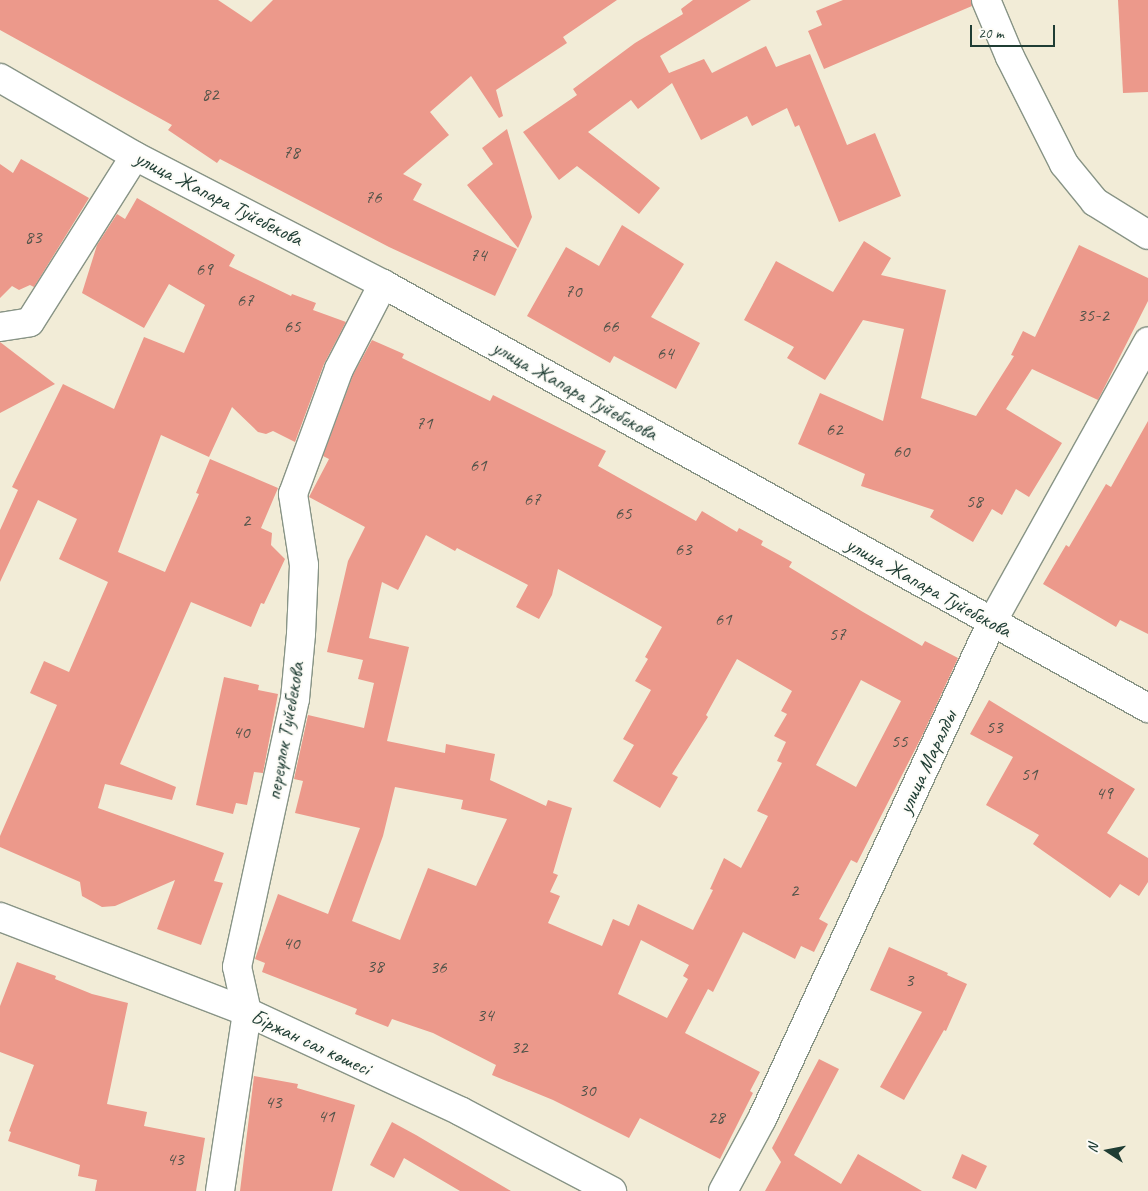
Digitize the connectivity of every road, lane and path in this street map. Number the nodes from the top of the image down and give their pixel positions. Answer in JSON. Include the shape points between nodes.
{"nodes":[{"id":1,"x":986,"y":0,"type":"edge"},
{"id":2,"x":0,"y":78,"type":"edge"},
{"id":3,"x":135,"y":156,"type":"junction"},
{"id":4,"x":1148,"y":235,"type":"edge"},
{"id":5,"x":383,"y":284,"type":"junction"},
{"id":6,"x":0,"y":327,"type":"edge"},
{"id":7,"x":1148,"y":342,"type":"edge"},
{"id":8,"x":992,"y":622,"type":"junction"},
{"id":9,"x":1148,"y":708,"type":"edge"},
{"id":10,"x":0,"y":917,"type":"edge"},
{"id":11,"x":247,"y":1012,"type":"junction"},
{"id":12,"x":220,"y":1191,"type":"edge"},
{"id":13,"x":612,"y":1191,"type":"edge"},
{"id":14,"x":723,"y":1191,"type":"edge"}],
"edges":[{"from":1,"to":4,"type":"street","via":[[1010,57],[1064,164],[1095,202]]},
{"from":2,"to":3,"type":"street","name":"улица Жапара Туйебекова"},
{"from":3,"to":5,"type":"street","name":"улица Жапара Туйебекова"},
{"from":3,"to":6,"type":"street","via":[[30,322]]},
{"from":5,"to":8,"type":"street","name":"улица Жапара Туйебекова"},
{"from":5,"to":11,"type":"street","name":"переулок Туйебекова","via":[[340,369],[293,494],[304,565],[301,634],[295,699],[237,967]]},
{"from":7,"to":8,"type":"street","name":"улица Маралды"},
{"from":8,"to":9,"type":"street","name":"улица Жапара Туйебекова"},
{"from":8,"to":14,"type":"street","name":"улица Маралды","via":[[762,1119]]},
{"from":10,"to":11,"type":"street","name":"Біржан сал көшесі"},
{"from":11,"to":12,"type":"street","name":"переулок Туйебекова"},
{"from":11,"to":13,"type":"street","name":"Біржан сал көшесі","via":[[460,1111]]}]}
